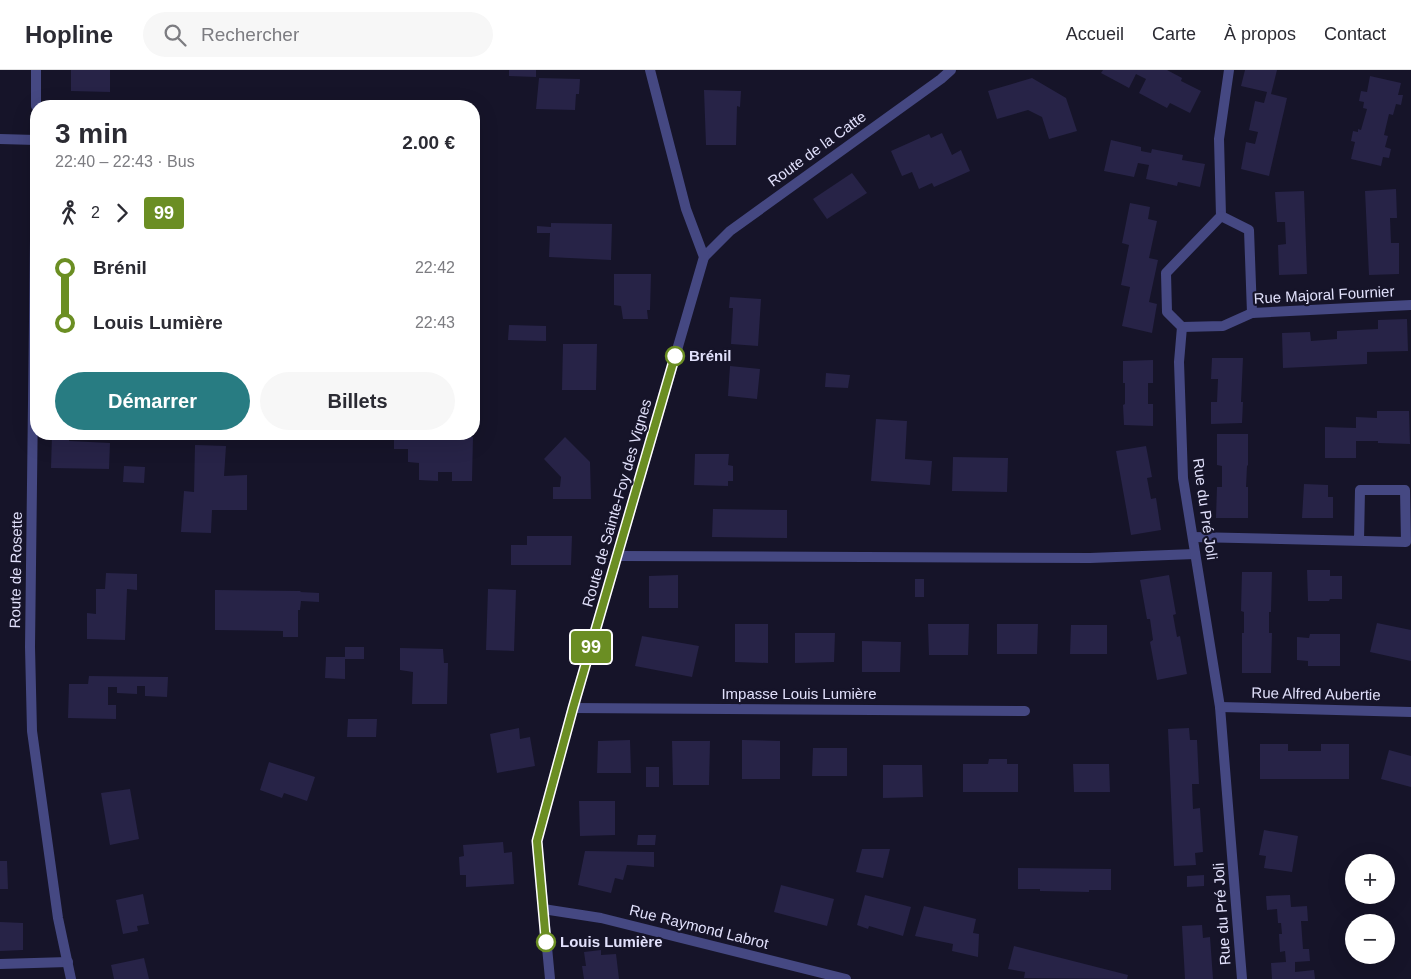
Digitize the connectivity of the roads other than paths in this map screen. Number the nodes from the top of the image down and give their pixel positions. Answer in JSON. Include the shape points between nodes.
{"nodes":[{"id":1,"x":36,"y":70,"type":"edge"},
{"id":2,"x":650,"y":70,"type":"edge"},
{"id":3,"x":951,"y":70,"type":"edge"},
{"id":4,"x":1229,"y":70,"type":"edge"},
{"id":5,"x":36,"y":100,"type":"edge"},
{"id":6,"x":0,"y":139,"type":"edge"},
{"id":7,"x":30,"y":140,"type":"edge"},
{"id":8,"x":1221,"y":216,"type":"junction"},
{"id":9,"x":704,"y":257,"type":"junction"},
{"id":10,"x":1411,"y":305,"type":"edge"},
{"id":11,"x":1252,"y":313,"type":"junction"},
{"id":12,"x":1182,"y":327,"type":"junction"},
{"id":13,"x":33,"y":440,"type":"edge"},
{"id":14,"x":1193,"y":537,"type":"junction"},
{"id":15,"x":1359,"y":541,"type":"junction"},
{"id":16,"x":1408,"y":546,"type":"edge"},
{"id":17,"x":1195,"y":554,"type":"junction"},
{"id":18,"x":618,"y":556,"type":"junction"},
{"id":19,"x":1220,"y":707,"type":"junction"},
{"id":20,"x":573,"y":708,"type":"junction"},
{"id":21,"x":1025,"y":711,"type":"dead end"},
{"id":22,"x":1411,"y":712,"type":"edge"},
{"id":23,"x":543,"y":908,"type":"junction"},
{"id":24,"x":68,"y":962,"type":"junction"},
{"id":25,"x":0,"y":964,"type":"edge"},
{"id":26,"x":71,"y":979,"type":"edge"},
{"id":27,"x":550,"y":979,"type":"edge"},
{"id":28,"x":846,"y":979,"type":"edge"},
{"id":29,"x":1242,"y":979,"type":"edge"}],
"edges":[{"from":1,"to":5,"type":"street"},
{"from":2,"to":9,"type":"street","via":[[686,209]]},
{"from":3,"to":9,"type":"street","name":"Route de la Catte","via":[[730,230]]},
{"from":4,"to":8,"type":"street","via":[[1219,139]]},
{"from":6,"to":7,"type":"street"},
{"from":8,"to":11,"type":"street","via":[[1249,230]]},
{"from":8,"to":12,"type":"street","via":[[1166,273],[1167,312]]},
{"from":9,"to":18,"type":"street","name":"Route de Sainte-Foy des Vignes"},
{"from":10,"to":11,"type":"street","name":"Rue Majoral Fournier"},
{"from":11,"to":12,"type":"street","name":"Rue Majoral Fournier","via":[[1223,326]]},
{"from":12,"to":14,"type":"street","name":"Rue du Pré Joli","via":[[1178,362],[1183,478]]},
{"from":13,"to":24,"type":"street","name":"Route de Rosette","via":[[32,730],[58,918]]},
{"from":14,"to":15,"type":"street"},
{"from":14,"to":17,"type":"street","name":"Rue du Pré Joli"},
{"from":15,"to":16,"type":"street"},
{"from":15,"to":16,"type":"street","via":[[1360,490],[1405,490]]},
{"from":17,"to":18,"type":"street","via":[[1090,558]]},
{"from":17,"to":19,"type":"street","name":"Rue du Pré Joli"},
{"from":18,"to":20,"type":"street","name":"Route de Sainte-Foy des Vignes"},
{"from":19,"to":22,"type":"street","name":"Rue Alfred Aubertie"},
{"from":19,"to":29,"type":"street","name":"Rue du Pré Joli"},
{"from":20,"to":21,"type":"street","name":"Impasse Louis Lumière"},
{"from":20,"to":23,"type":"street","name":"Route de Sainte-Foy des Vignes","via":[[537,841]]},
{"from":23,"to":27,"type":"street","name":"Route de Sainte-Foy des Vignes"},
{"from":23,"to":28,"type":"street","name":"Rue Raymond Labrot","via":[[601,918]]},
{"from":24,"to":25,"type":"street"},
{"from":24,"to":26,"type":"street","name":"Route de Rosette"}]}
